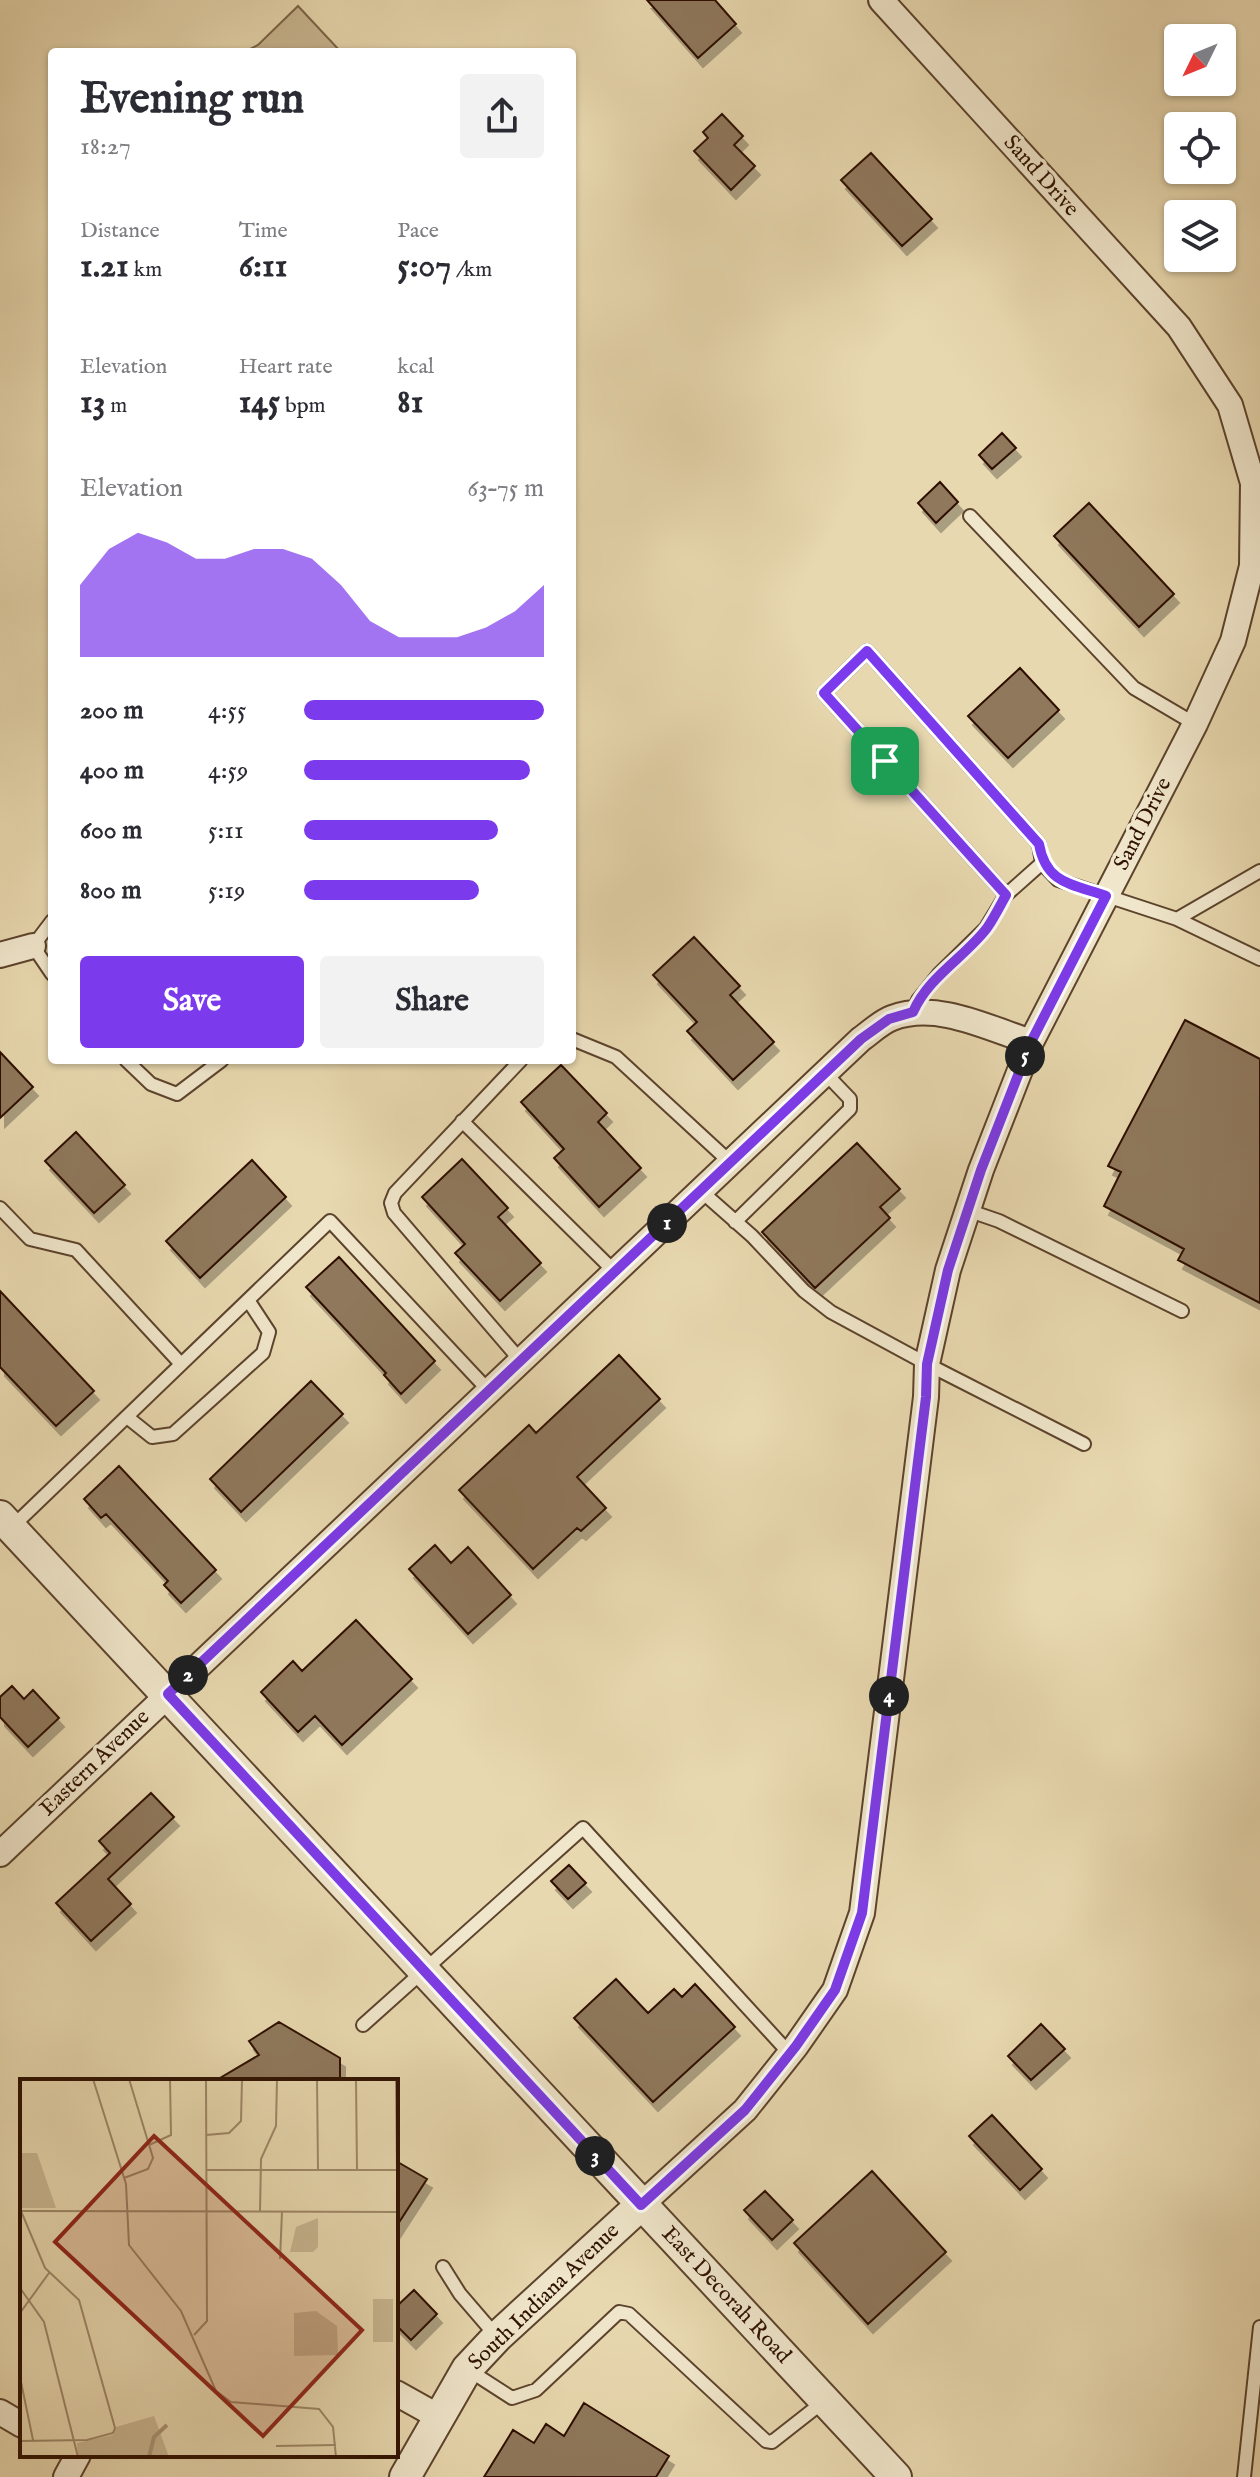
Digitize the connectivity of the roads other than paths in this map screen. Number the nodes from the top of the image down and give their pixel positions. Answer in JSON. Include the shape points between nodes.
{"nodes":[{"id":1,"x":881,"y":0,"type":"edge"},
{"id":2,"x":970,"y":516,"type":"dead end"},
{"id":3,"x":1195,"y":724,"type":"junction"},
{"id":4,"x":1042,"y":863,"type":"junction"},
{"id":5,"x":1260,"y":871,"type":"edge"},
{"id":6,"x":1006,"y":895,"type":"junction"},
{"id":7,"x":1106,"y":896,"type":"junction"},
{"id":8,"x":1177,"y":919,"type":"junction"},
{"id":9,"x":48,"y":926,"type":"edge"},
{"id":10,"x":33,"y":946,"type":"junction"},
{"id":11,"x":0,"y":955,"type":"edge"},
{"id":12,"x":1260,"y":959,"type":"edge"},
{"id":13,"x":48,"y":968,"type":"edge"},
{"id":14,"x":913,"y":1012,"type":"junction"},
{"id":15,"x":576,"y":1041,"type":"edge"},
{"id":16,"x":1031,"y":1042,"type":"junction"},
{"id":17,"x":130,"y":1064,"type":"edge"},
{"id":18,"x":217,"y":1064,"type":"edge"},
{"id":19,"x":517,"y":1064,"type":"edge"},
{"id":20,"x":825,"y":1073,"type":"junction"},
{"id":21,"x":462,"y":1121,"type":"junction"},
{"id":22,"x":731,"y":1163,"type":"junction"},
{"id":23,"x":701,"y":1191,"type":"junction"},
{"id":24,"x":0,"y":1208,"type":"edge"},
{"id":25,"x":967,"y":1210,"type":"junction"},
{"id":26,"x":735,"y":1222,"type":"junction"},
{"id":27,"x":615,"y":1272,"type":"junction"},
{"id":28,"x":248,"y":1300,"type":"junction"},
{"id":29,"x":1182,"y":1311,"type":"dead end"},
{"id":30,"x":521,"y":1361,"type":"junction"},
{"id":31,"x":181,"y":1364,"type":"junction"},
{"id":32,"x":927,"y":1364,"type":"junction"},
{"id":33,"x":489,"y":1391,"type":"junction"},
{"id":34,"x":127,"y":1417,"type":"junction"},
{"id":35,"x":1084,"y":1444,"type":"dead end"},
{"id":36,"x":5,"y":1522,"type":"edge"},
{"id":37,"x":168,"y":1694,"type":"junction"},
{"id":38,"x":0,"y":1854,"type":"edge"},
{"id":39,"x":422,"y":1972,"type":"junction"},
{"id":40,"x":363,"y":2025,"type":"dead end"},
{"id":41,"x":790,"y":2054,"type":"junction"},
{"id":42,"x":641,"y":2205,"type":"junction"},
{"id":43,"x":443,"y":2267,"type":"dead end"},
{"id":44,"x":1260,"y":2327,"type":"edge"},
{"id":45,"x":497,"y":2337,"type":"junction"},
{"id":46,"x":467,"y":2369,"type":"junction"},
{"id":47,"x":398,"y":2394,"type":"edge"},
{"id":48,"x":825,"y":2400,"type":"junction"},
{"id":49,"x":0,"y":2412,"type":"edge"},
{"id":50,"x":439,"y":2417,"type":"junction"},
{"id":51,"x":20,"y":2424,"type":"edge"},
{"id":52,"x":405,"y":2477,"type":"edge"},
{"id":53,"x":896,"y":2477,"type":"edge"},
{"id":54,"x":1244,"y":2477,"type":"edge"}],
"edges":[{"from":1,"to":3,"type":"street","name":"Sand Drive","via":[[1179,327],[1230,405],[1253,483],[1252,566],[1233,641]]},
{"from":2,"to":3,"type":"lane","via":[[1134,688]]},
{"from":3,"to":7,"type":"street","name":"Sand Drive"},
{"from":4,"to":6,"type":"lane"},
{"from":4,"to":6,"type":"lane","via":[[1039,844],[867,651],[824,693]]},
{"from":4,"to":7,"type":"lane","via":[[1058,880]]},
{"from":5,"to":8,"type":"lane"},
{"from":6,"to":14,"type":"lane","via":[[986,928],[939,974]]},
{"from":7,"to":8,"type":"lane"},
{"from":7,"to":16,"type":"street","name":"Sand Drive"},
{"from":8,"to":12,"type":"lane"},
{"from":9,"to":10,"type":"lane"},
{"from":10,"to":11,"type":"street"},
{"from":10,"to":13,"type":"lane"},
{"from":14,"to":16,"type":"street","name":"Eastern Avenue","via":[[954,1016]]},
{"from":14,"to":20,"type":"street","name":"Eastern Avenue","via":[[889,1019]]},
{"from":15,"to":22,"type":"lane","via":[[616,1057]]},
{"from":16,"to":25,"type":"street","name":"Sand Drive"},
{"from":17,"to":18,"type":"lane","via":[[151,1084],[177,1094]]},
{"from":19,"to":21,"type":"lane"},
{"from":20,"to":22,"type":"street","name":"Eastern Avenue"},
{"from":20,"to":26,"type":"lane","via":[[850,1099],[850,1109]]},
{"from":21,"to":27,"type":"lane"},
{"from":21,"to":30,"type":"lane","via":[[391,1203],[394,1213]]},
{"from":22,"to":23,"type":"street","name":"Eastern Avenue"},
{"from":23,"to":26,"type":"lane"},
{"from":23,"to":27,"type":"street","name":"Eastern Avenue"},
{"from":24,"to":31,"type":"lane","via":[[30,1239],[76,1250]]},
{"from":25,"to":29,"type":"lane"},
{"from":25,"to":32,"type":"street","name":"Sand Drive"},
{"from":26,"to":32,"type":"lane","via":[[831,1312]]},
{"from":27,"to":30,"type":"street","name":"Eastern Avenue"},
{"from":28,"to":31,"type":"lane"},
{"from":28,"to":33,"type":"lane","via":[[330,1221]]},
{"from":28,"to":34,"type":"lane","via":[[269,1332],[263,1353],[173,1434],[152,1437]]},
{"from":30,"to":33,"type":"street","name":"Eastern Avenue"},
{"from":31,"to":34,"type":"lane"},
{"from":32,"to":35,"type":"lane"},
{"from":32,"to":41,"type":"street","name":"Sand Drive","via":[[862,1913],[835,1990]]},
{"from":33,"to":37,"type":"street","name":"Eastern Avenue"},
{"from":34,"to":36,"type":"lane"},
{"from":36,"to":37,"type":"street","name":"East Decorah Road"},
{"from":37,"to":38,"type":"street","name":"Eastern Avenue"},
{"from":37,"to":39,"type":"street","name":"East Decorah Road"},
{"from":39,"to":40,"type":"lane"},
{"from":39,"to":41,"type":"lane","via":[[583,1828]]},
{"from":39,"to":42,"type":"street","name":"East Decorah Road"},
{"from":41,"to":42,"type":"street","name":"Sand Drive","via":[[745,2110]]},
{"from":42,"to":45,"type":"street","name":"South Indiana Avenue"},
{"from":42,"to":48,"type":"street","name":"East Decorah Road"},
{"from":43,"to":45,"type":"lane"},
{"from":44,"to":54,"type":"lane"},
{"from":45,"to":46,"type":"street","name":"South Indiana Avenue"},
{"from":46,"to":48,"type":"lane","via":[[512,2398],[536,2390],[619,2312],[629,2314],[766,2441],[772,2442]]},
{"from":46,"to":50,"type":"street","name":"South Indiana Avenue"},
{"from":47,"to":50,"type":"street"},
{"from":48,"to":53,"type":"street","name":"East Decorah Road"},
{"from":49,"to":51,"type":"street"},
{"from":50,"to":52,"type":"street","name":"South Indiana Avenue"}]}
